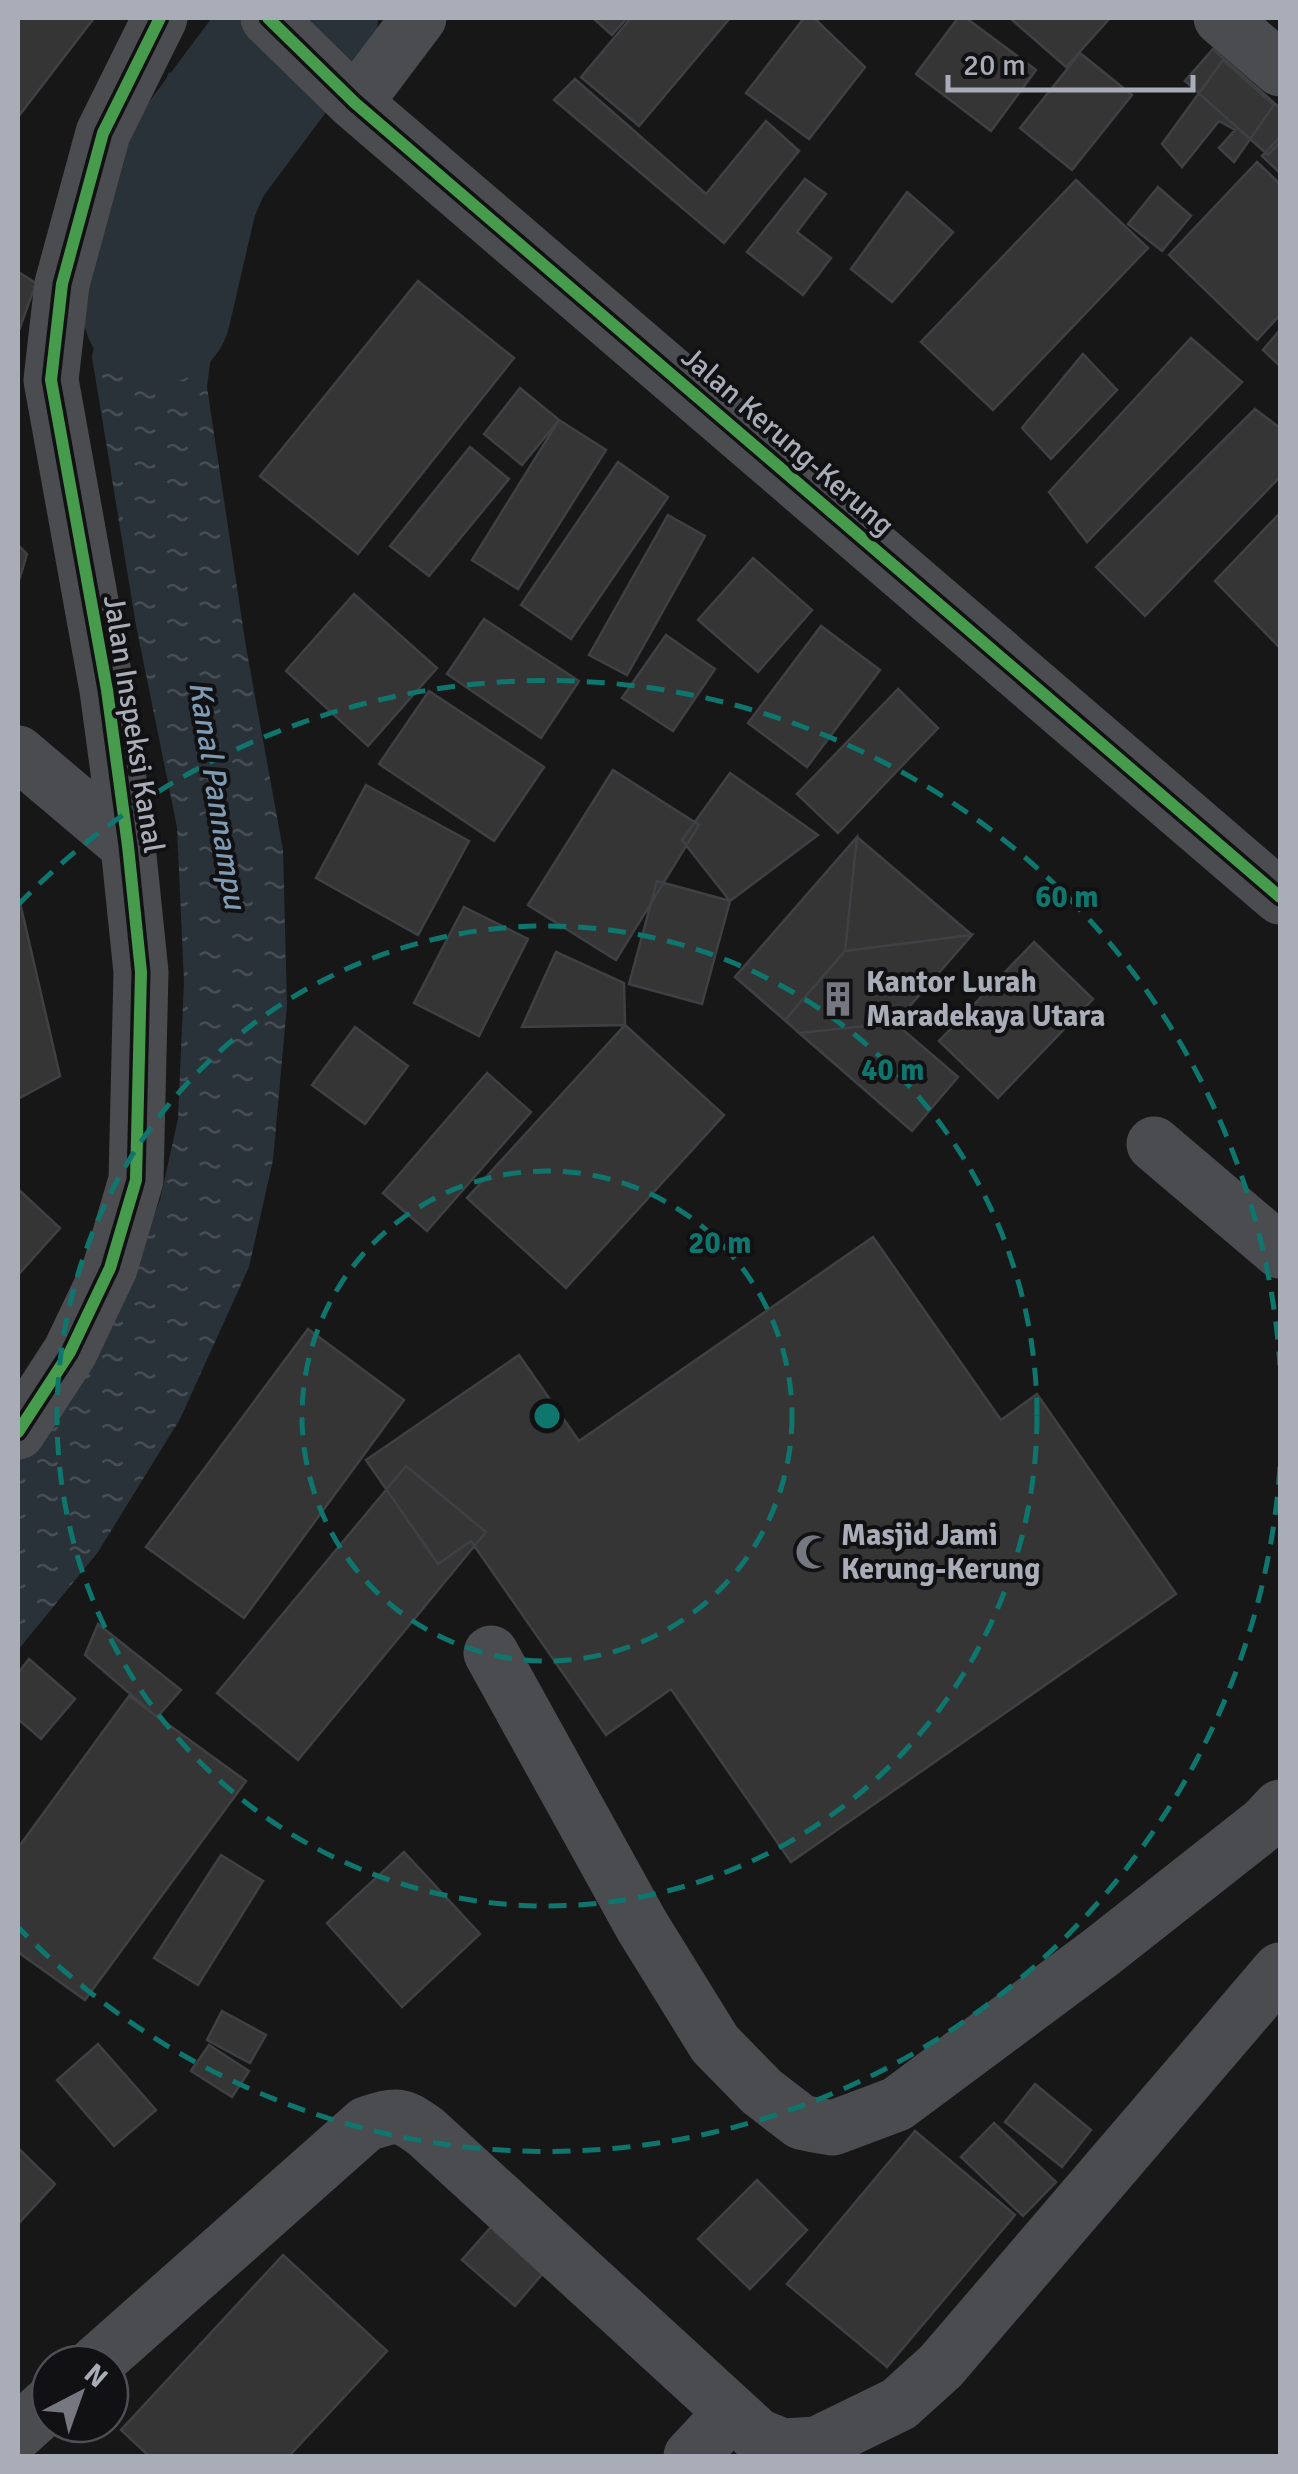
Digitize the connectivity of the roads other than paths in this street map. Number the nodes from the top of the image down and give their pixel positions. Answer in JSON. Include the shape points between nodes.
{"nodes":[{"id":1,"x":160,"y":18,"type":"edge"},
{"id":2,"x":268,"y":18,"type":"edge"},
{"id":3,"x":419,"y":18,"type":"edge"},
{"id":4,"x":1221,"y":18,"type":"edge"},
{"id":5,"x":1280,"y":69,"type":"edge"},
{"id":6,"x":355,"y":103,"type":"junction"},
{"id":7,"x":18,"y":753,"type":"edge"},
{"id":8,"x":128,"y":846,"type":"junction"},
{"id":9,"x":1280,"y":897,"type":"edge"},
{"id":10,"x":1154,"y":1144,"type":"dead end"},
{"id":11,"x":1280,"y":1251,"type":"edge"},
{"id":12,"x":18,"y":1432,"type":"edge"},
{"id":13,"x":491,"y":1654,"type":"dead end"},
{"id":14,"x":1280,"y":1806,"type":"edge"},
{"id":15,"x":1280,"y":1970,"type":"edge"},
{"id":16,"x":118,"y":2344,"type":"edge"},
{"id":17,"x":732,"y":2412,"type":"junction"},
{"id":18,"x":822,"y":2450,"type":"edge"},
{"id":19,"x":691,"y":2456,"type":"edge"}],
"edges":[{"from":1,"to":8,"type":"street","name":"Jalan Inspeksi Kanal","via":[[103,134],[62,284],[51,380]]},
{"from":2,"to":6,"type":"street","name":"Jalan Kerung-Kerung"},
{"from":3,"to":6,"type":"street"},
{"from":4,"to":5,"type":"street"},
{"from":6,"to":9,"type":"street","name":"Jalan Kerung-Kerung"},
{"from":7,"to":8,"type":"street"},
{"from":8,"to":12,"type":"street","name":"Jalan Inspeksi Kanal","via":[[141,972],[136,1180],[110,1268],[70,1352]]},
{"from":10,"to":11,"type":"street"},
{"from":13,"to":14,"type":"street","via":[[715,2044],[762,2092],[815,2125],[833,2128],[896,2104],[1100,1953]]},
{"from":15,"to":18,"type":"street","via":[[941,2366],[899,2404]]},
{"from":16,"to":17,"type":"street","via":[[366,2124],[404,2116]]},
{"from":17,"to":18,"type":"street","via":[[758,2436]]},
{"from":17,"to":19,"type":"street"}]}
